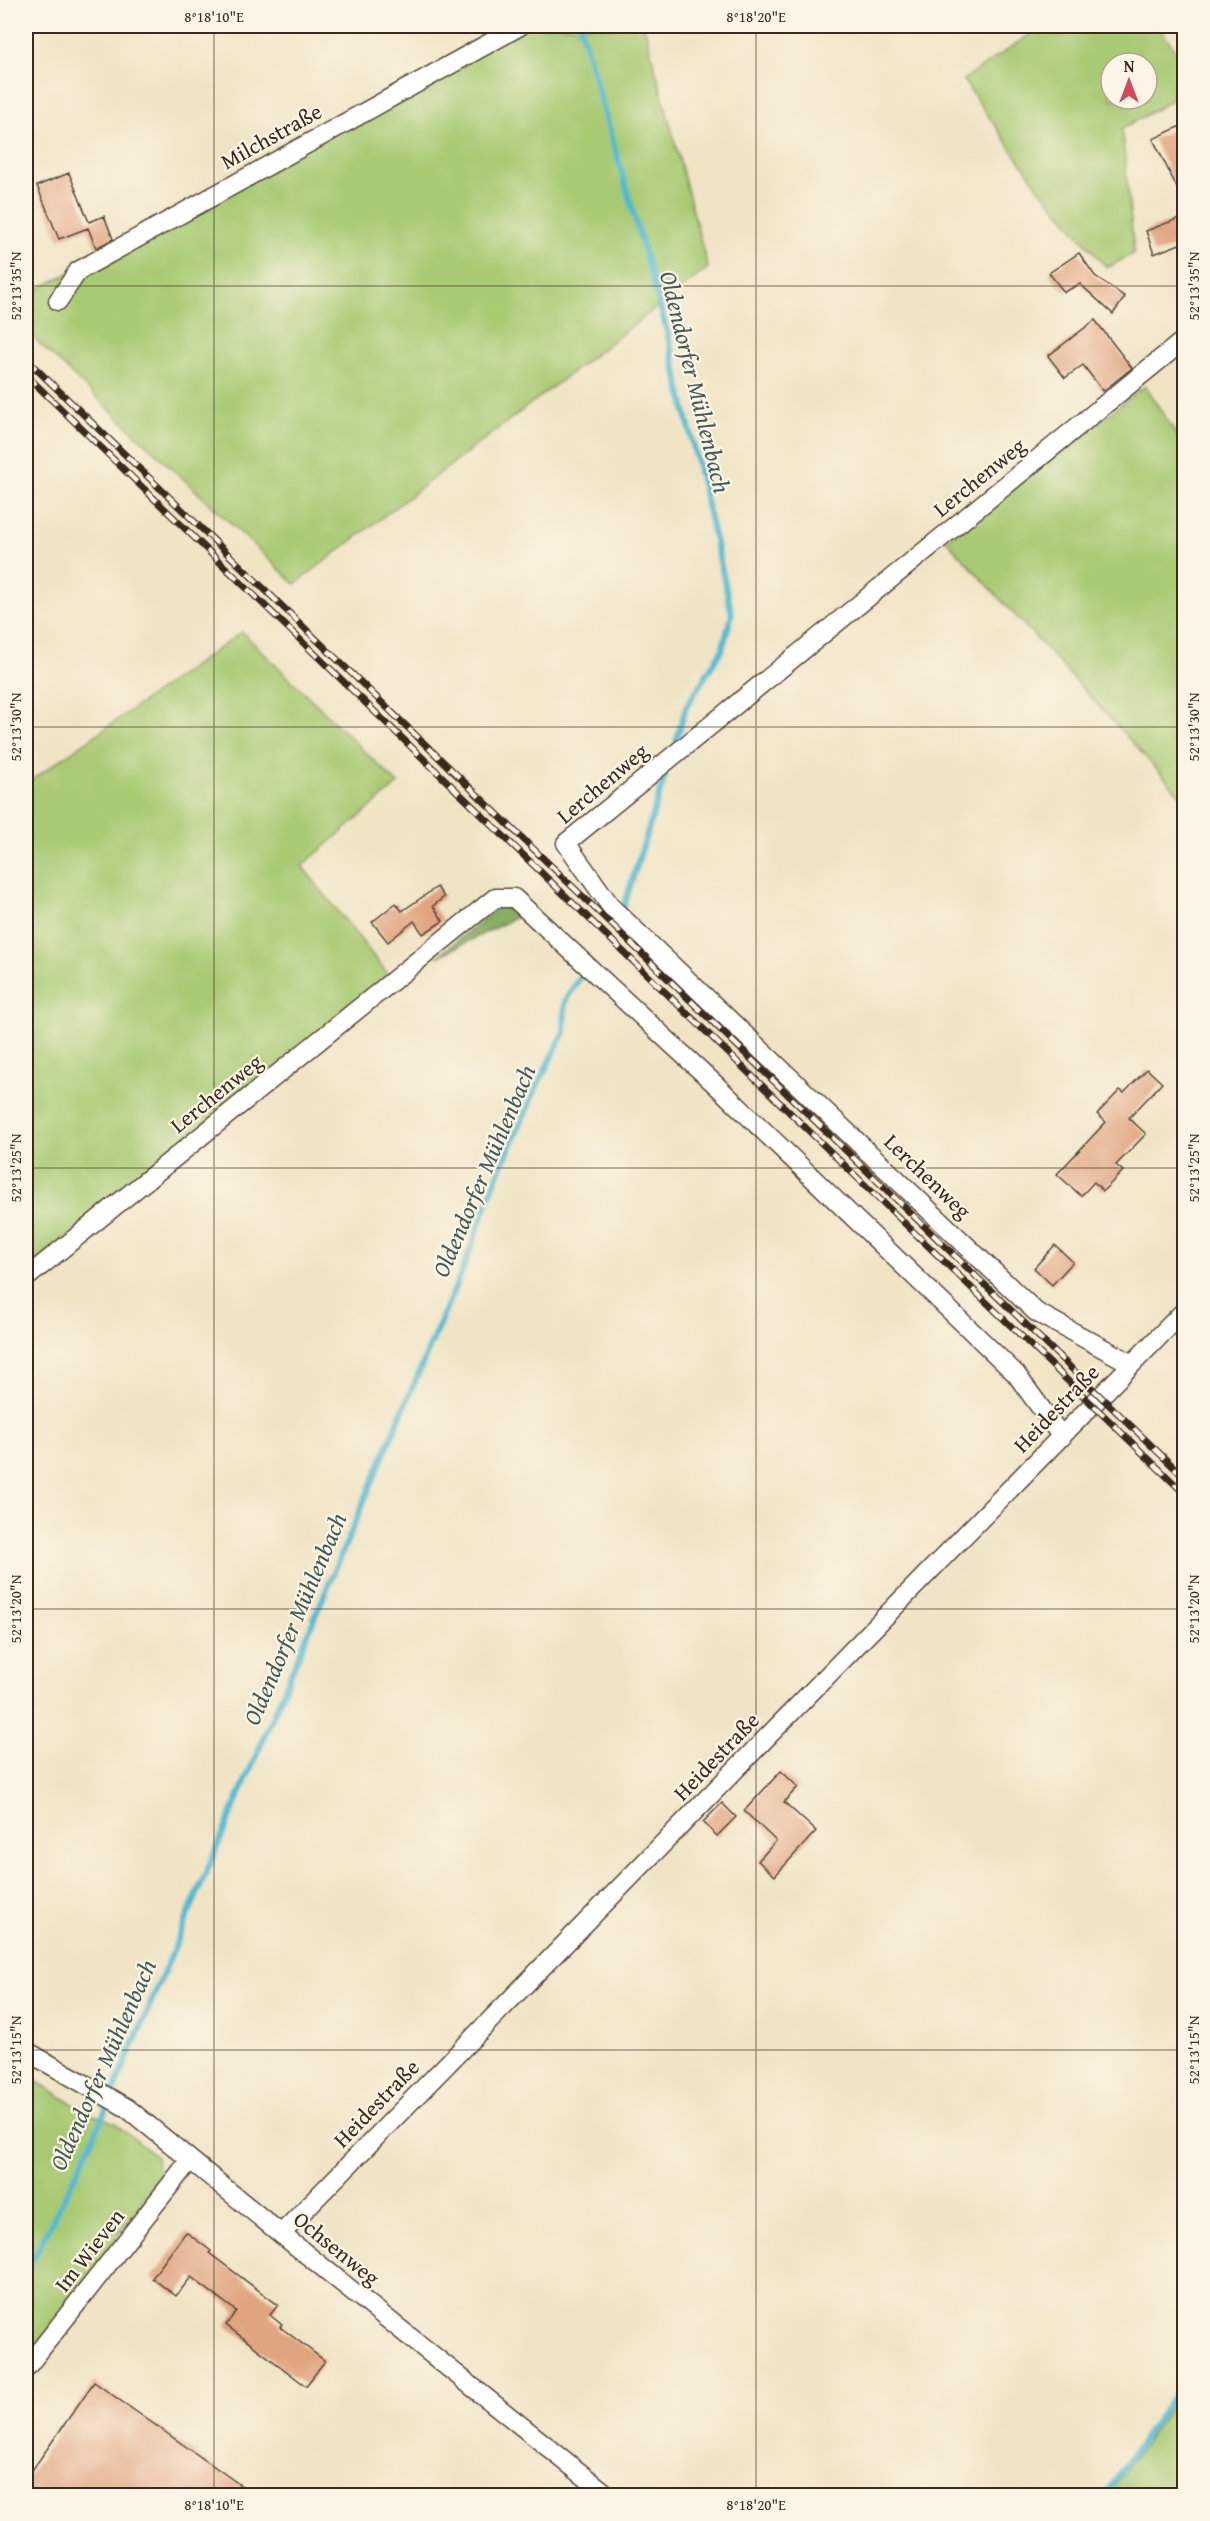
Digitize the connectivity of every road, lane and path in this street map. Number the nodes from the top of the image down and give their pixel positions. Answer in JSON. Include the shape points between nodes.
{"nodes":[{"id":1,"x":520,"y":26,"type":"edge"},
{"id":2,"x":58,"y":301,"type":"dead end"},
{"id":3,"x":1185,"y":340,"type":"edge"},
{"id":4,"x":26,"y":1278,"type":"edge"},
{"id":5,"x":1185,"y":1311,"type":"edge"},
{"id":6,"x":1132,"y":1364,"type":"junction"},
{"id":7,"x":1062,"y":1437,"type":"junction"},
{"id":8,"x":26,"y":2051,"type":"edge"},
{"id":9,"x":190,"y":2160,"type":"junction"},
{"id":10,"x":281,"y":2234,"type":"junction"},
{"id":11,"x":26,"y":2368,"type":"edge"},
{"id":12,"x":609,"y":2496,"type":"edge"}],
"edges":[{"from":1,"to":2,"type":"street","name":"Milchstraße","via":[[78,271]]},
{"from":3,"to":6,"type":"street","name":"Lerchenweg","via":[[566,843],[612,908],[1036,1312]]},
{"from":4,"to":7,"type":"street","name":"Lerchenweg","via":[[495,898],[514,898],[734,1102],[1016,1374]]},
{"from":5,"to":6,"type":"street","name":"Heidestraße"},
{"from":6,"to":7,"type":"street","name":"Heidestraße"},
{"from":7,"to":10,"type":"street","name":"Heidestraße"},
{"from":8,"to":9,"type":"street","name":"Ochsenweg","via":[[127,2108]]},
{"from":9,"to":10,"type":"street","name":"Ochsenweg"},
{"from":9,"to":11,"type":"street","name":"Im Wieven"},
{"from":10,"to":12,"type":"street","name":"Ochsenweg"}]}
